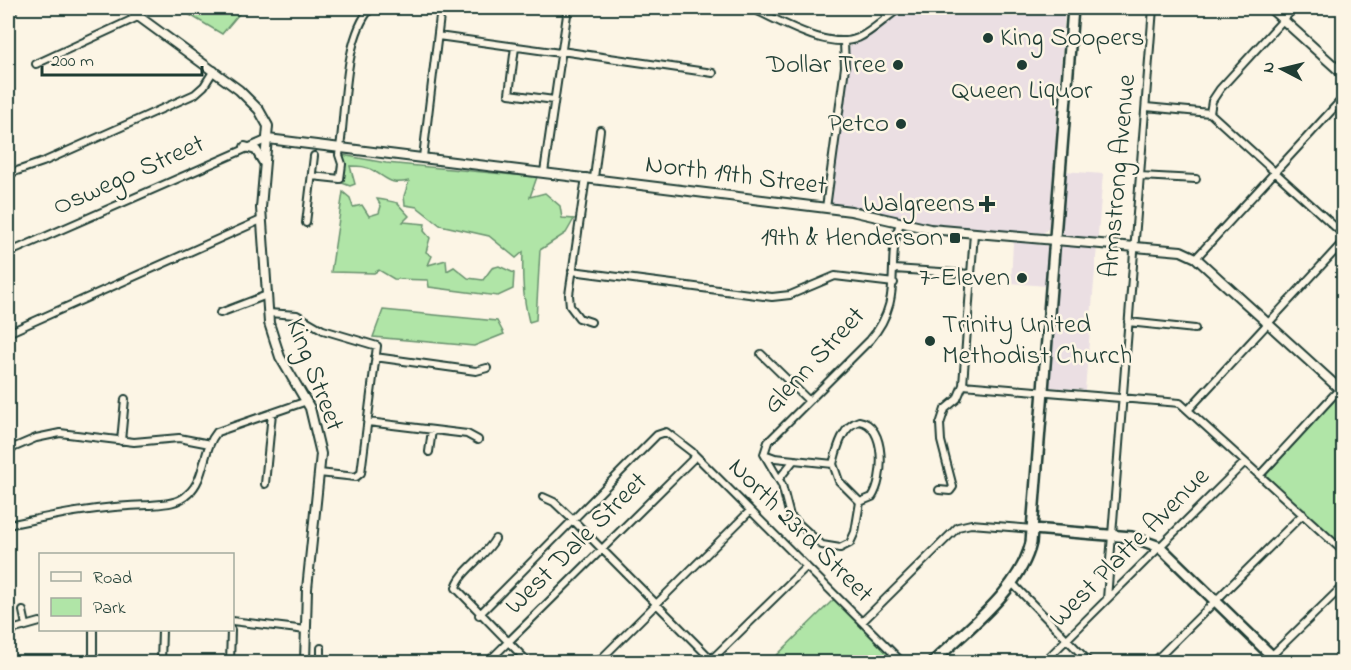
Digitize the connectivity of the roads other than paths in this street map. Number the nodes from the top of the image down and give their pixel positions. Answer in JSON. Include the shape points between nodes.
{"nodes":[{"id":1,"x":12,"y":8,"type":"edge"},
{"id":2,"x":127,"y":8,"type":"edge"},
{"id":3,"x":371,"y":8,"type":"edge"},
{"id":4,"x":441,"y":8,"type":"edge"},
{"id":5,"x":568,"y":8,"type":"edge"},
{"id":6,"x":752,"y":8,"type":"edge"},
{"id":7,"x":882,"y":8,"type":"edge"},
{"id":8,"x":900,"y":8,"type":"edge"},
{"id":9,"x":1072,"y":8,"type":"edge"},
{"id":10,"x":1153,"y":8,"type":"edge"},
{"id":11,"x":1270,"y":8,"type":"edge"},
{"id":12,"x":1294,"y":8,"type":"edge"},
{"id":13,"x":8,"y":10,"type":"edge"},
{"id":14,"x":140,"y":16,"type":"junction"},
{"id":15,"x":887,"y":17,"type":"junction"},
{"id":16,"x":1283,"y":20,"type":"junction"},
{"id":17,"x":438,"y":36,"type":"junction"},
{"id":18,"x":844,"y":42,"type":"junction"},
{"id":19,"x":515,"y":47,"type":"junction"},
{"id":20,"x":561,"y":52,"type":"junction"},
{"id":21,"x":36,"y":64,"type":"dead end"},
{"id":22,"x":214,"y":70,"type":"junction"},
{"id":23,"x":713,"y":73,"type":"dead end"},
{"id":24,"x":1344,"y":75,"type":"edge"},
{"id":25,"x":1344,"y":97,"type":"edge"},
{"id":26,"x":554,"y":100,"type":"junction"},
{"id":27,"x":1146,"y":107,"type":"junction"},
{"id":28,"x":1210,"y":113,"type":"junction"},
{"id":29,"x":600,"y":130,"type":"dead end"},
{"id":30,"x":268,"y":139,"type":"junction"},
{"id":31,"x":245,"y":147,"type":"junction"},
{"id":32,"x":340,"y":147,"type":"junction"},
{"id":33,"x":314,"y":156,"type":"dead end"},
{"id":34,"x":423,"y":157,"type":"junction"},
{"id":35,"x":264,"y":164,"type":"junction"},
{"id":36,"x":1275,"y":171,"type":"junction"},
{"id":37,"x":544,"y":172,"type":"junction"},
{"id":38,"x":8,"y":174,"type":"edge"},
{"id":39,"x":312,"y":176,"type":"junction"},
{"id":40,"x":1140,"y":176,"type":"junction"},
{"id":41,"x":590,"y":178,"type":"junction"},
{"id":42,"x":1196,"y":179,"type":"dead end"},
{"id":43,"x":826,"y":208,"type":"junction"},
{"id":44,"x":261,"y":220,"type":"junction"},
{"id":45,"x":306,"y":223,"type":"dead end"},
{"id":46,"x":900,"y":223,"type":"junction"},
{"id":47,"x":974,"y":233,"type":"junction"},
{"id":48,"x":1344,"y":235,"type":"edge"},
{"id":49,"x":1055,"y":240,"type":"junction"},
{"id":50,"x":1344,"y":241,"type":"edge"},
{"id":51,"x":1134,"y":246,"type":"junction"},
{"id":52,"x":8,"y":253,"type":"edge"},
{"id":53,"x":1196,"y":258,"type":"junction"},
{"id":54,"x":894,"y":269,"type":"junction"},
{"id":55,"x":572,"y":271,"type":"junction"},
{"id":56,"x":971,"y":274,"type":"junction"},
{"id":57,"x":894,"y":283,"type":"junction"},
{"id":58,"x":267,"y":295,"type":"junction"},
{"id":59,"x":220,"y":313,"type":"dead end"},
{"id":60,"x":268,"y":313,"type":"junction"},
{"id":61,"x":591,"y":322,"type":"dead end"},
{"id":62,"x":1128,"y":322,"type":"junction"},
{"id":63,"x":1266,"y":325,"type":"junction"},
{"id":64,"x":1195,"y":329,"type":"dead end"},
{"id":65,"x":8,"y":333,"type":"edge"},
{"id":66,"x":761,"y":354,"type":"dead end"},
{"id":67,"x":375,"y":357,"type":"junction"},
{"id":68,"x":487,"y":368,"type":"dead end"},
{"id":69,"x":963,"y":385,"type":"junction"},
{"id":70,"x":1342,"y":389,"type":"edge"},
{"id":71,"x":1043,"y":392,"type":"junction"},
{"id":72,"x":1122,"y":398,"type":"junction"},
{"id":73,"x":125,"y":399,"type":"dead end"},
{"id":74,"x":307,"y":401,"type":"junction"},
{"id":75,"x":809,"y":401,"type":"junction"},
{"id":76,"x":1189,"y":409,"type":"junction"},
{"id":77,"x":272,"y":413,"type":"junction"},
{"id":78,"x":368,"y":422,"type":"junction"},
{"id":79,"x":432,"y":430,"type":"junction"},
{"id":80,"x":478,"y":440,"type":"dead end"},
{"id":81,"x":121,"y":441,"type":"junction"},
{"id":82,"x":210,"y":444,"type":"junction"},
{"id":83,"x":8,"y":450,"type":"edge"},
{"id":84,"x":429,"y":452,"type":"dead end"},
{"id":85,"x":764,"y":454,"type":"junction"},
{"id":86,"x":696,"y":456,"type":"junction"},
{"id":87,"x":794,"y":460,"type":"junction"},
{"id":88,"x":1245,"y":462,"type":"junction"},
{"id":89,"x":833,"y":464,"type":"junction"},
{"id":90,"x":319,"y":472,"type":"junction"},
{"id":91,"x":1260,"y":475,"type":"junction"},
{"id":92,"x":779,"y":479,"type":"junction"},
{"id":93,"x":266,"y":484,"type":"dead end"},
{"id":94,"x":939,"y":490,"type":"dead end"},
{"id":95,"x":543,"y":496,"type":"dead end"},
{"id":96,"x":860,"y":502,"type":"junction"},
{"id":97,"x":750,"y":511,"type":"junction"},
{"id":98,"x":1303,"y":514,"type":"junction"},
{"id":99,"x":572,"y":519,"type":"junction"},
{"id":100,"x":8,"y":525,"type":"edge"},
{"id":101,"x":1033,"y":529,"type":"junction"},
{"id":102,"x":1112,"y":535,"type":"junction"},
{"id":103,"x":495,"y":539,"type":"dead end"},
{"id":104,"x":1160,"y":548,"type":"junction"},
{"id":105,"x":600,"y":549,"type":"junction"},
{"id":106,"x":1344,"y":552,"type":"edge"},
{"id":107,"x":806,"y":567,"type":"junction"},
{"id":108,"x":1012,"y":583,"type":"junction"},
{"id":109,"x":1344,"y":585,"type":"edge"},
{"id":110,"x":1107,"y":599,"type":"junction"},
{"id":111,"x":1215,"y":600,"type":"junction"},
{"id":112,"x":656,"y":604,"type":"junction"},
{"id":113,"x":23,"y":611,"type":"dead end"},
{"id":114,"x":479,"y":615,"type":"junction"},
{"id":115,"x":234,"y":621,"type":"edge"},
{"id":116,"x":39,"y":622,"type":"edge"},
{"id":117,"x":862,"y":622,"type":"junction"},
{"id":118,"x":26,"y":625,"type":"junction"},
{"id":119,"x":306,"y":630,"type":"junction"},
{"id":120,"x":8,"y":631,"type":"edge"},
{"id":121,"x":93,"y":631,"type":"edge"},
{"id":122,"x":162,"y":631,"type":"edge"},
{"id":123,"x":231,"y":631,"type":"edge"},
{"id":124,"x":1067,"y":640,"type":"junction"},
{"id":125,"x":508,"y":643,"type":"junction"},
{"id":126,"x":321,"y":648,"type":"dead end"},
{"id":127,"x":1272,"y":660,"type":"edge"},
{"id":128,"x":711,"y":662,"type":"edge"},
{"id":129,"x":93,"y":663,"type":"edge"},
{"id":130,"x":161,"y":663,"type":"edge"},
{"id":131,"x":230,"y":663,"type":"edge"},
{"id":132,"x":305,"y":663,"type":"edge"},
{"id":133,"x":321,"y":663,"type":"edge"},
{"id":134,"x":488,"y":663,"type":"edge"},
{"id":135,"x":528,"y":663,"type":"edge"},
{"id":136,"x":598,"y":663,"type":"edge"},
{"id":137,"x":902,"y":663,"type":"edge"},
{"id":138,"x":933,"y":663,"type":"edge"},
{"id":139,"x":1044,"y":663,"type":"edge"},
{"id":140,"x":1089,"y":663,"type":"edge"},
{"id":141,"x":1155,"y":663,"type":"edge"}],
"edges":[{"from":1,"to":13,"type":"main road"},
{"from":2,"to":14,"type":"street"},
{"from":3,"to":32,"type":"street","via":[[355,34]]},
{"from":4,"to":17,"type":"street"},
{"from":5,"to":20,"type":"street"},
{"from":6,"to":18,"type":"street","via":[[814,35]]},
{"from":7,"to":15,"type":"street"},
{"from":8,"to":15,"type":"street"},
{"from":9,"to":49,"type":"main road"},
{"from":10,"to":27,"type":"street","name":"Armstrong Avenue"},
{"from":11,"to":16,"type":"street"},
{"from":12,"to":16,"type":"street"},
{"from":14,"to":21,"type":"street"},
{"from":14,"to":22,"type":"street"},
{"from":15,"to":18,"type":"street","via":[[860,37]]},
{"from":16,"to":24,"type":"street"},
{"from":16,"to":28,"type":"street","via":[[1220,89]]},
{"from":17,"to":19,"type":"street"},
{"from":17,"to":34,"type":"street"},
{"from":18,"to":43,"type":"street","via":[[845,67]]},
{"from":19,"to":20,"type":"street"},
{"from":19,"to":26,"type":"street","via":[[509,94]]},
{"from":20,"to":23,"type":"street"},
{"from":20,"to":26,"type":"street"},
{"from":22,"to":30,"type":"street","via":[[259,110],[267,123]]},
{"from":22,"to":38,"type":"street","via":[[195,94]]},
{"from":25,"to":36,"type":"street"},
{"from":26,"to":37,"type":"street"},
{"from":27,"to":28,"type":"street"},
{"from":27,"to":40,"type":"street","name":"Armstrong Avenue"},
{"from":28,"to":36,"type":"street"},
{"from":29,"to":41,"type":"street"},
{"from":30,"to":31,"type":"street","name":"Oswego Street"},
{"from":30,"to":32,"type":"street","name":"North 19th Street"},
{"from":30,"to":35,"type":"street","name":"King Street"},
{"from":31,"to":35,"type":"street","via":[[256,150]]},
{"from":31,"to":52,"type":"street","name":"Oswego Street"},
{"from":32,"to":34,"type":"street","name":"North 19th Street"},
{"from":32,"to":39,"type":"street","via":[[340,179]]},
{"from":33,"to":39,"type":"street"},
{"from":34,"to":37,"type":"street","name":"North 19th Street"},
{"from":35,"to":44,"type":"street","name":"King Street"},
{"from":36,"to":48,"type":"street"},
{"from":36,"to":53,"type":"street"},
{"from":37,"to":41,"type":"street","name":"North 19th Street"},
{"from":39,"to":45,"type":"street"},
{"from":40,"to":42,"type":"street"},
{"from":40,"to":51,"type":"street","name":"Armstrong Avenue"},
{"from":41,"to":43,"type":"street","name":"North 19th Street"},
{"from":41,"to":55,"type":"street"},
{"from":43,"to":46,"type":"street","name":"North 19th Street"},
{"from":44,"to":58,"type":"street","name":"King Street"},
{"from":44,"to":65,"type":"street"},
{"from":46,"to":47,"type":"street","name":"North 19th Street"},
{"from":46,"to":54,"type":"street","name":"Glenn Street"},
{"from":47,"to":49,"type":"street","name":"North 19th Street"},
{"from":47,"to":56,"type":"street"},
{"from":49,"to":51,"type":"street","name":"North 19th Street"},
{"from":49,"to":71,"type":"main road"},
{"from":50,"to":63,"type":"street"},
{"from":51,"to":53,"type":"street","name":"North 19th Street","via":[[1181,250]]},
{"from":51,"to":62,"type":"street","name":"Armstrong Avenue"},
{"from":53,"to":63,"type":"street","name":"North 19th Street"},
{"from":54,"to":56,"type":"street"},
{"from":54,"to":57,"type":"street","name":"Glenn Street"},
{"from":55,"to":57,"type":"street","via":[[779,297],[836,276]]},
{"from":55,"to":61,"type":"street","via":[[570,306],[579,318]]},
{"from":56,"to":69,"type":"street"},
{"from":57,"to":75,"type":"street","name":"Glenn Street","via":[[880,328]]},
{"from":58,"to":59,"type":"street"},
{"from":58,"to":60,"type":"street","name":"King Street"},
{"from":60,"to":67,"type":"street","via":[[297,315],[323,330],[377,346]]},
{"from":60,"to":74,"type":"street","name":"King Street","via":[[280,357]]},
{"from":62,"to":64,"type":"street"},
{"from":62,"to":72,"type":"street","name":"Armstrong Avenue"},
{"from":63,"to":70,"type":"street","name":"North 19th Street"},
{"from":63,"to":76,"type":"street"},
{"from":66,"to":75,"type":"street"},
{"from":67,"to":68,"type":"street","via":[[476,371]]},
{"from":67,"to":78,"type":"street"},
{"from":69,"to":71,"type":"street"},
{"from":69,"to":94,"type":"street","via":[[941,418],[941,441],[952,488]]},
{"from":70,"to":91,"type":"street"},
{"from":71,"to":72,"type":"street"},
{"from":71,"to":101,"type":"main road"},
{"from":72,"to":76,"type":"street","via":[[1176,402]]},
{"from":72,"to":102,"type":"street","name":"Armstrong Avenue"},
{"from":73,"to":81,"type":"street"},
{"from":74,"to":77,"type":"street"},
{"from":74,"to":90,"type":"street","name":"King Street","via":[[320,443]]},
{"from":75,"to":85,"type":"street","name":"Glenn Street","via":[[768,442]]},
{"from":76,"to":88,"type":"street"},
{"from":77,"to":82,"type":"street","via":[[222,429]]},
{"from":77,"to":93,"type":"street"},
{"from":78,"to":79,"type":"street"},
{"from":78,"to":90,"type":"street","via":[[359,476]]},
{"from":79,"to":80,"type":"street","via":[[467,434]]},
{"from":79,"to":84,"type":"street"},
{"from":81,"to":82,"type":"street","via":[[179,438]]},
{"from":81,"to":83,"type":"street","via":[[60,433]]},
{"from":82,"to":100,"type":"street","via":[[197,482],[181,500],[54,512]]},
{"from":85,"to":87,"type":"street"},
{"from":85,"to":92,"type":"street"},
{"from":86,"to":97,"type":"street","name":"North 23rd Street"},
{"from":86,"to":99,"type":"street","name":"North 23rd Street","via":[[666,432],[657,435]]},
{"from":86,"to":105,"type":"street","name":"West Dale Street"},
{"from":87,"to":89,"type":"street"},
{"from":87,"to":92,"type":"street"},
{"from":88,"to":91,"type":"street"},
{"from":88,"to":104,"type":"street","name":"West Platte Avenue"},
{"from":89,"to":96,"type":"street","via":[[839,481]]},
{"from":89,"to":96,"type":"street","via":[[850,425],[859,421],[870,425],[880,452],[876,489],[870,499]]},
{"from":90,"to":119,"type":"street","name":"King Street"},
{"from":91,"to":98,"type":"street"},
{"from":92,"to":96,"type":"street","via":[[790,516],[826,547],[845,546],[852,540]]},
{"from":95,"to":99,"type":"street"},
{"from":97,"to":107,"type":"street","name":"North 23rd Street"},
{"from":97,"to":112,"type":"street"},
{"from":98,"to":106,"type":"street"},
{"from":98,"to":111,"type":"street"},
{"from":99,"to":105,"type":"street"},
{"from":99,"to":114,"type":"street"},
{"from":101,"to":102,"type":"main road"},
{"from":101,"to":108,"type":"main road","via":[[1025,565]]},
{"from":101,"to":117,"type":"street","via":[[971,524],[953,531]]},
{"from":102,"to":104,"type":"main road","via":[[1132,537]]},
{"from":102,"to":110,"type":"street","name":"Armstrong Avenue"},
{"from":103,"to":114,"type":"street","via":[[458,581],[457,592]]},
{"from":104,"to":110,"type":"street","name":"West Platte Avenue"},
{"from":104,"to":111,"type":"main road"},
{"from":105,"to":112,"type":"street"},
{"from":105,"to":125,"type":"street","name":"West Dale Street"},
{"from":107,"to":117,"type":"street","name":"North 23rd Street"},
{"from":107,"to":128,"type":"street"},
{"from":108,"to":124,"type":"street"},
{"from":108,"to":138,"type":"main road"},
{"from":109,"to":127,"type":"street"},
{"from":110,"to":124,"type":"street","name":"West Platte Avenue"},
{"from":111,"to":127,"type":"main road"},
{"from":111,"to":141,"type":"street"},
{"from":112,"to":128,"type":"street"},
{"from":112,"to":136,"type":"street"},
{"from":113,"to":118,"type":"street"},
{"from":114,"to":125,"type":"street"},
{"from":115,"to":119,"type":"street"},
{"from":116,"to":118,"type":"street"},
{"from":117,"to":137,"type":"street","name":"North 23rd Street"},
{"from":118,"to":120,"type":"street"},
{"from":119,"to":132,"type":"street","name":"King Street"},
{"from":121,"to":129,"type":"street"},
{"from":122,"to":130,"type":"street"},
{"from":123,"to":131,"type":"street"},
{"from":124,"to":139,"type":"street","name":"West Platte Avenue"},
{"from":124,"to":140,"type":"street"},
{"from":125,"to":134,"type":"street","name":"West Dale Street"},
{"from":125,"to":135,"type":"street"},
{"from":126,"to":133,"type":"street"}]}
